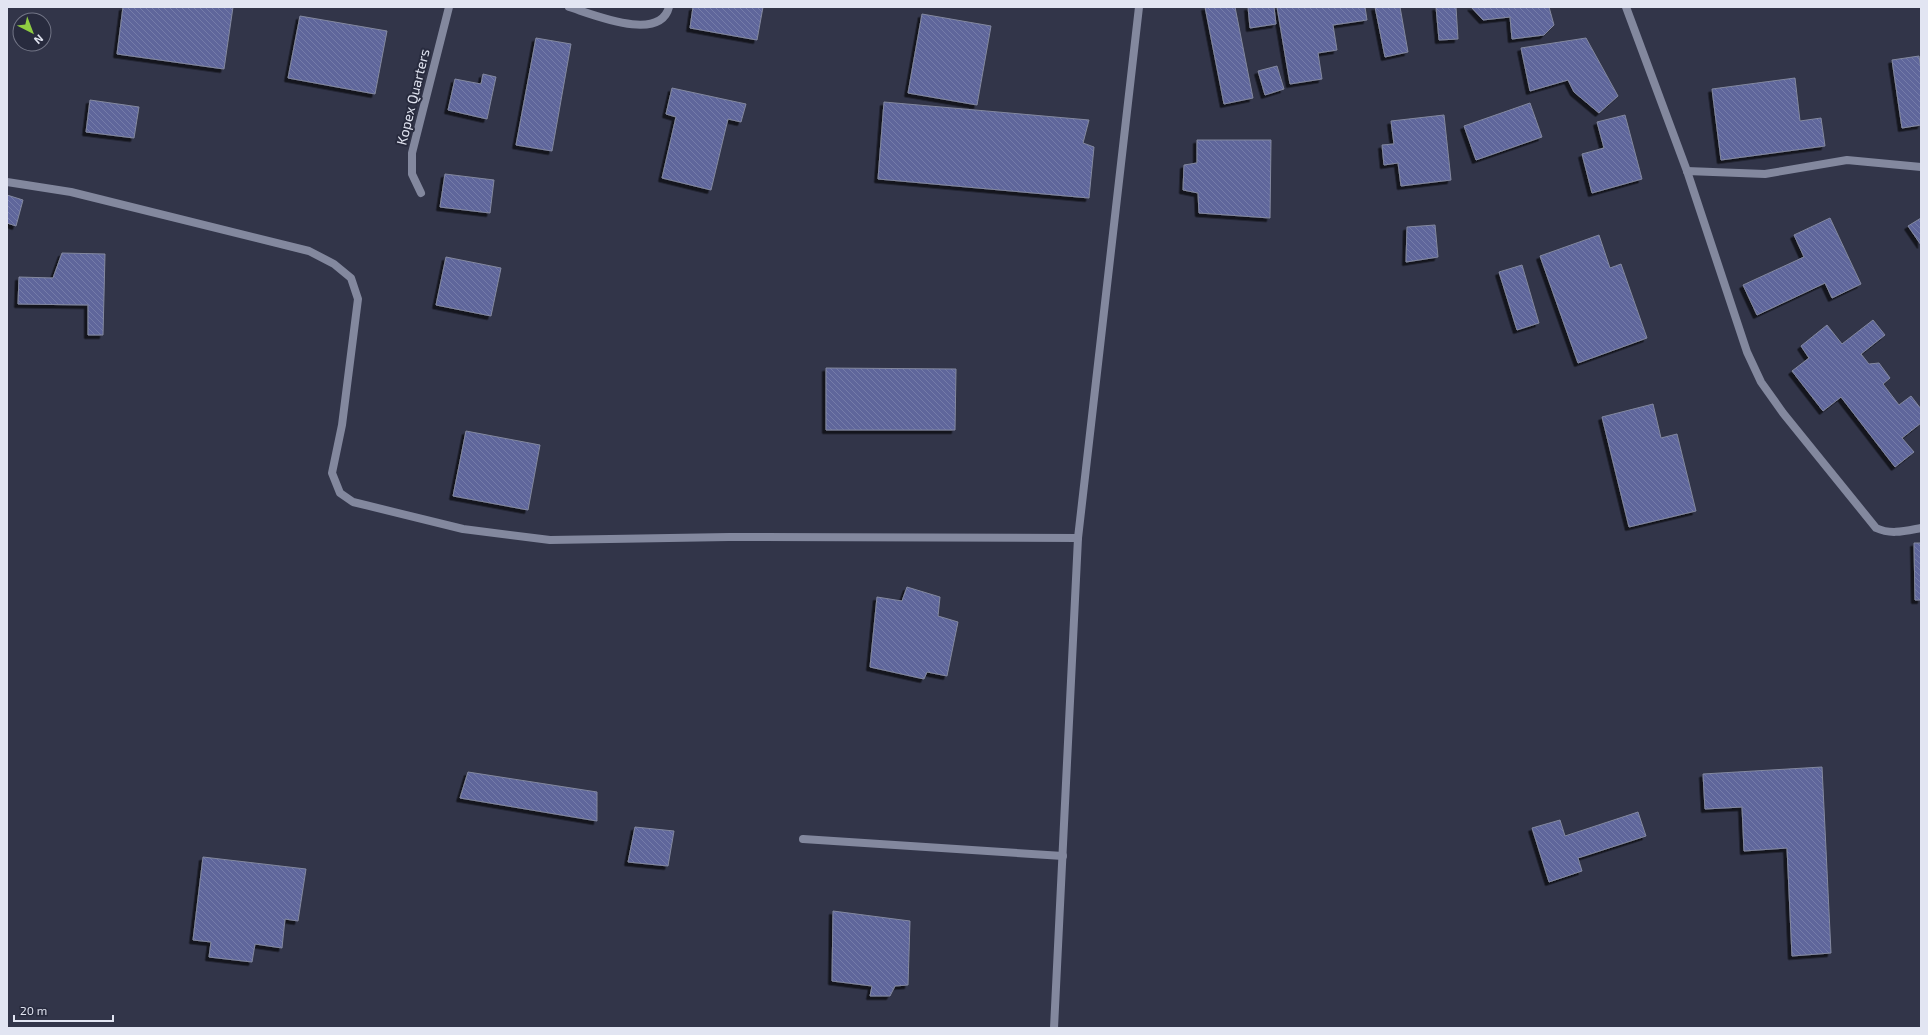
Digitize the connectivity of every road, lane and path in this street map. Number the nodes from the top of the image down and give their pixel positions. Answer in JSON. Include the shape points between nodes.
{"nodes":[{"id":1,"x":449,"y":7,"type":"edge"},
{"id":2,"x":569,"y":7,"type":"edge"},
{"id":3,"x":1139,"y":7,"type":"edge"},
{"id":4,"x":1626,"y":7,"type":"edge"},
{"id":5,"x":668,"y":11,"type":"edge"},
{"id":6,"x":1921,"y":167,"type":"edge"},
{"id":7,"x":1687,"y":171,"type":"junction"},
{"id":8,"x":7,"y":182,"type":"edge"},
{"id":9,"x":421,"y":193,"type":"dead end"},
{"id":10,"x":1921,"y":528,"type":"edge"},
{"id":11,"x":1078,"y":538,"type":"junction"},
{"id":12,"x":803,"y":839,"type":"dead end"},
{"id":13,"x":1063,"y":856,"type":"junction"},
{"id":14,"x":1054,"y":1028,"type":"edge"}],
"edges":[{"from":1,"to":9,"type":"street","name":"Kopex Quarters","via":[[412,153],[412,174]]},
{"from":2,"to":5,"type":"street","via":[[630,24],[647,25],[659,22]]},
{"from":3,"to":11,"type":"street"},
{"from":4,"to":7,"type":"street"},
{"from":6,"to":7,"type":"street","via":[[1847,160],[1765,174]]},
{"from":7,"to":10,"type":"street","via":[[1748,352],[1762,382],[1783,413],[1876,528],[1884,532]]},
{"from":8,"to":11,"type":"street","via":[[71,192],[309,251],[334,264],[351,278],[358,299],[342,425],[332,473],[340,493],[353,502],[463,529],[550,540],[729,537]]},
{"from":11,"to":13,"type":"street"},
{"from":12,"to":13,"type":"street"},
{"from":13,"to":14,"type":"street"}]}
